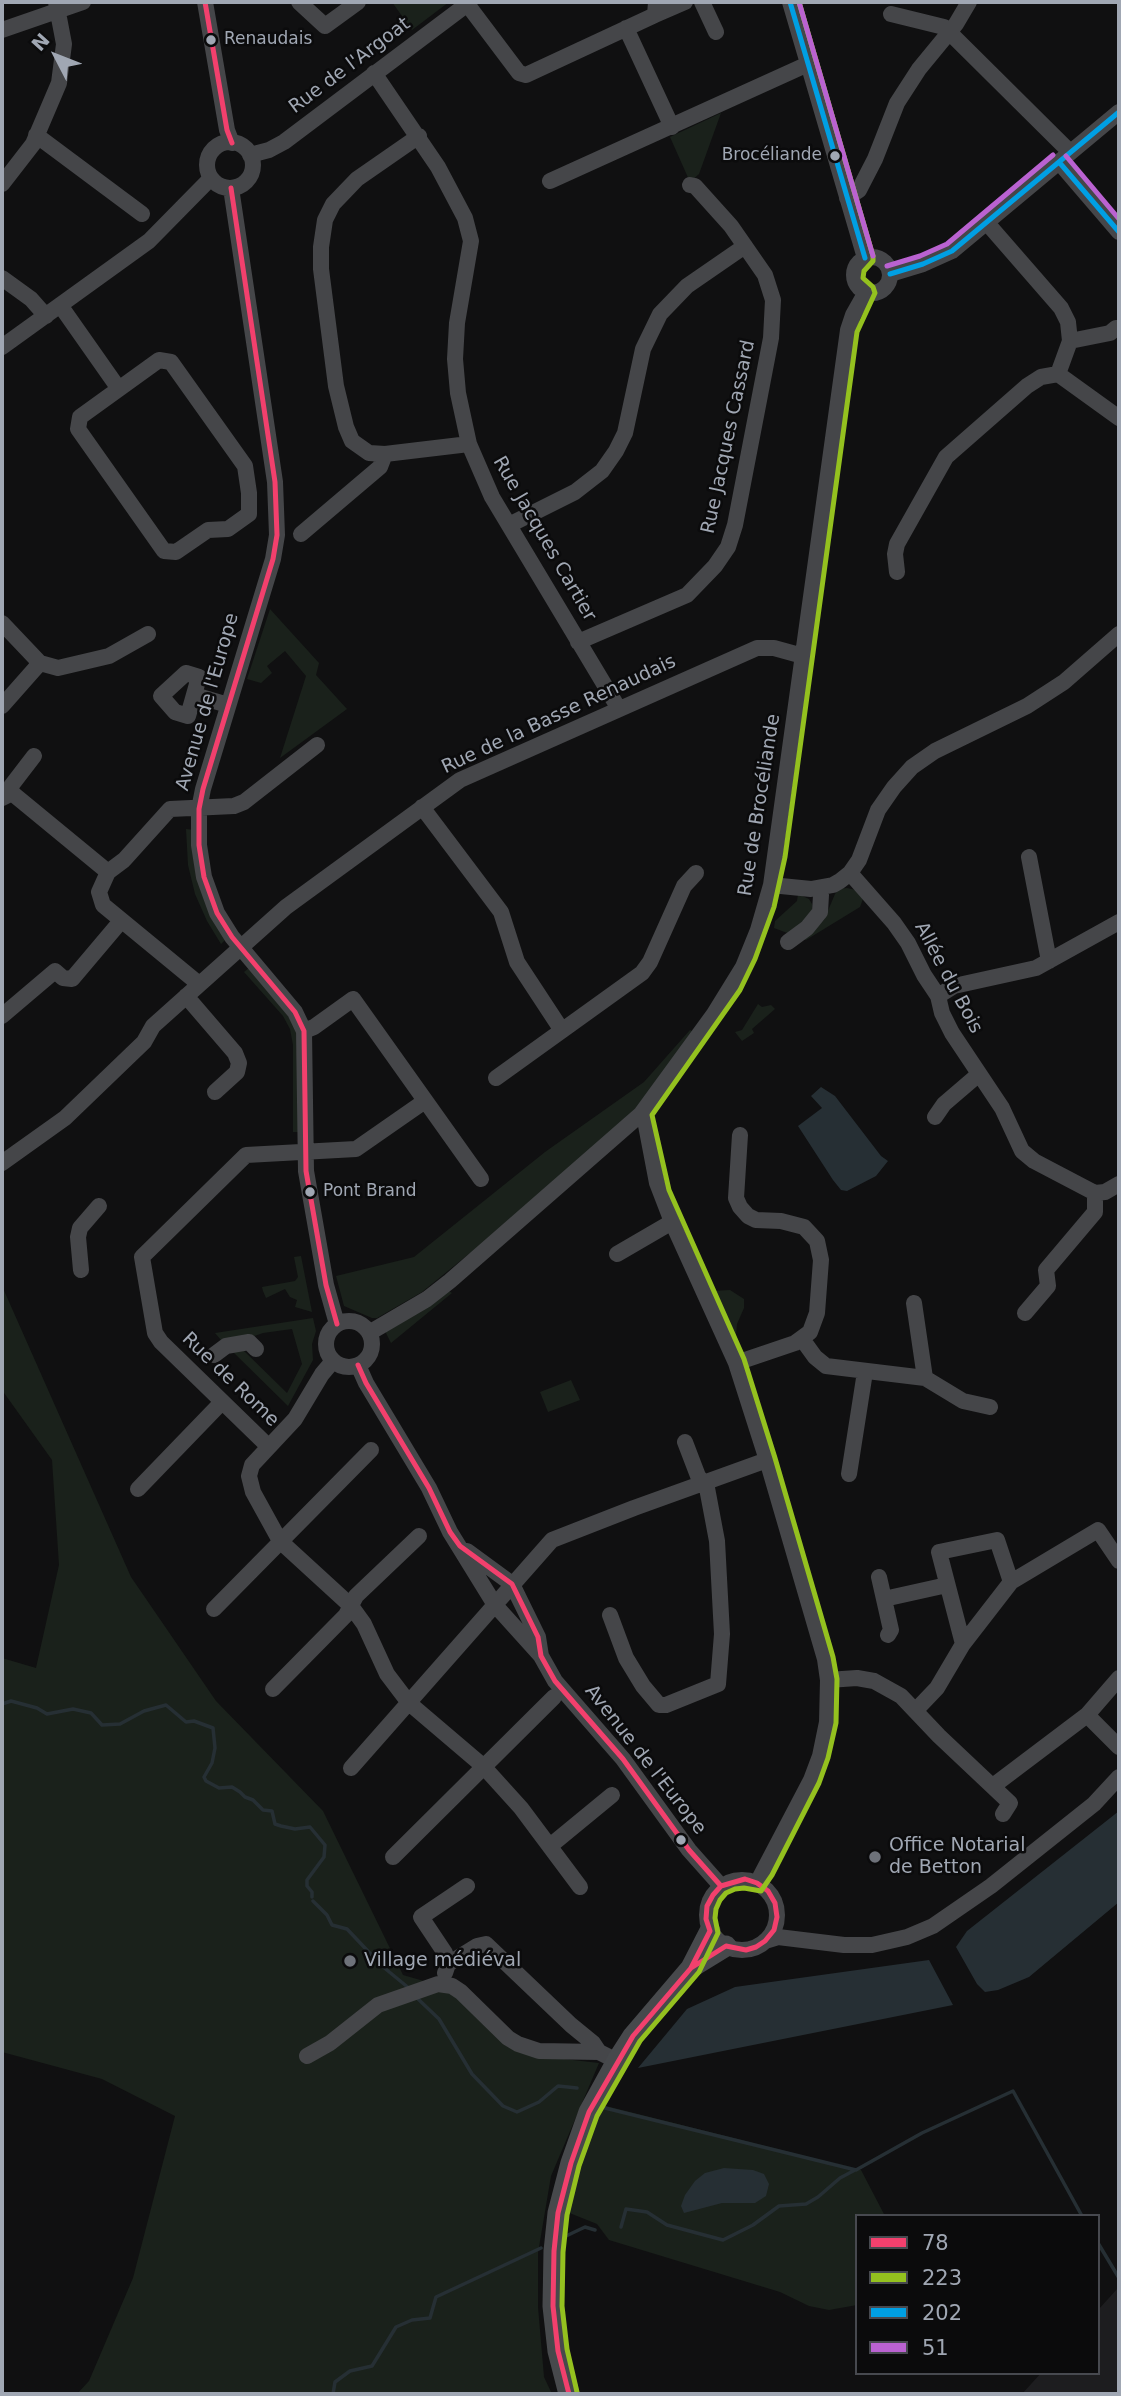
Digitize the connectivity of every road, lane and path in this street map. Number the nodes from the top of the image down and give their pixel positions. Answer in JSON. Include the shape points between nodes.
{"nodes":[{"id":1,"x":83,"y":2,"type":"edge"},
{"id":2,"x":205,"y":2,"type":"edge"},
{"id":3,"x":299,"y":2,"type":"edge"},
{"id":4,"x":358,"y":2,"type":"edge"},
{"id":5,"x":685,"y":2,"type":"edge"},
{"id":6,"x":702,"y":2,"type":"edge"},
{"id":7,"x":790,"y":2,"type":"edge"},
{"id":8,"x":969,"y":2,"type":"edge"},
{"id":9,"x":469,"y":3,"type":"edge"},
{"id":10,"x":57,"y":6,"type":"edge"},
{"id":11,"x":656,"y":8,"type":"edge"},
{"id":12,"x":891,"y":14,"type":"dead end"},
{"id":13,"x":626,"y":28,"type":"junction"},
{"id":14,"x":2,"y":30,"type":"edge"},
{"id":15,"x":716,"y":32,"type":"dead end"},
{"id":16,"x":949,"y":32,"type":"junction"},
{"id":17,"x":808,"y":64,"type":"junction"},
{"id":18,"x":374,"y":73,"type":"junction"},
{"id":19,"x":1119,"y":112,"type":"edge"},
{"id":20,"x":672,"y":127,"type":"junction"},
{"id":21,"x":36,"y":135,"type":"junction"},
{"id":22,"x":419,"y":136,"type":"junction"},
{"id":23,"x":232,"y":143,"type":"junction"},
{"id":24,"x":250,"y":155,"type":"junction"},
{"id":25,"x":1065,"y":157,"type":"junction"},
{"id":26,"x":211,"y":178,"type":"junction"},
{"id":27,"x":550,"y":181,"type":"dead end"},
{"id":28,"x":2,"y":184,"type":"edge"},
{"id":29,"x":690,"y":185,"type":"dead end"},
{"id":30,"x":231,"y":188,"type":"junction"},
{"id":31,"x":847,"y":198,"type":"junction"},
{"id":32,"x":142,"y":214,"type":"dead end"},
{"id":33,"x":987,"y":223,"type":"junction"},
{"id":34,"x":1119,"y":232,"type":"edge"},
{"id":35,"x":745,"y":246,"type":"junction"},
{"id":36,"x":865,"y":258,"type":"junction"},
{"id":37,"x":890,"y":274,"type":"junction"},
{"id":38,"x":2,"y":278,"type":"edge"},
{"id":39,"x":866,"y":292,"type":"junction"},
{"id":40,"x":60,"y":305,"type":"junction"},
{"id":41,"x":46,"y":316,"type":"junction"},
{"id":42,"x":1116,"y":328,"type":"dead end"},
{"id":43,"x":1070,"y":341,"type":"junction"},
{"id":44,"x":2,"y":347,"type":"edge"},
{"id":45,"x":1058,"y":374,"type":"junction"},
{"id":46,"x":119,"y":389,"type":"junction"},
{"id":47,"x":1119,"y":418,"type":"edge"},
{"id":48,"x":469,"y":444,"type":"junction"},
{"id":49,"x":385,"y":454,"type":"junction"},
{"id":50,"x":509,"y":525,"type":"junction"},
{"id":51,"x":302,"y":534,"type":"dead end"},
{"id":52,"x":897,"y":572,"type":"dead end"},
{"id":53,"x":2,"y":623,"type":"edge"},
{"id":54,"x":148,"y":634,"type":"dead end"},
{"id":55,"x":1119,"y":634,"type":"edge"},
{"id":56,"x":578,"y":642,"type":"junction"},
{"id":57,"x":803,"y":656,"type":"junction"},
{"id":58,"x":40,"y":663,"type":"junction"},
{"id":59,"x":194,"y":695,"type":"dead end"},
{"id":60,"x":228,"y":705,"type":"junction"},
{"id":61,"x":2,"y":706,"type":"edge"},
{"id":62,"x":619,"y":709,"type":"junction"},
{"id":63,"x":317,"y":745,"type":"dead end"},
{"id":64,"x":34,"y":756,"type":"dead end"},
{"id":65,"x":7,"y":795,"type":"edge"},
{"id":66,"x":422,"y":807,"type":"junction"},
{"id":67,"x":200,"y":809,"type":"junction"},
{"id":68,"x":1029,"y":857,"type":"dead end"},
{"id":69,"x":108,"y":872,"type":"junction"},
{"id":70,"x":696,"y":873,"type":"dead end"},
{"id":71,"x":850,"y":873,"type":"junction"},
{"id":72,"x":771,"y":885,"type":"junction"},
{"id":73,"x":819,"y":889,"type":"junction"},
{"id":74,"x":121,"y":920,"type":"junction"},
{"id":75,"x":1119,"y":922,"type":"edge"},
{"id":76,"x":788,"y":942,"type":"dead end"},
{"id":77,"x":241,"y":948,"type":"junction"},
{"id":78,"x":1049,"y":961,"type":"junction"},
{"id":79,"x":199,"y":984,"type":"junction"},
{"id":80,"x":186,"y":996,"type":"junction"},
{"id":81,"x":938,"y":996,"type":"junction"},
{"id":82,"x":2,"y":1016,"type":"edge"},
{"id":83,"x":561,"y":1029,"type":"junction"},
{"id":84,"x":304,"y":1031,"type":"junction"},
{"id":85,"x":979,"y":1074,"type":"junction"},
{"id":86,"x":496,"y":1078,"type":"dead end"},
{"id":87,"x":215,"y":1092,"type":"dead end"},
{"id":88,"x":425,"y":1101,"type":"junction"},
{"id":89,"x":641,"y":1114,"type":"junction"},
{"id":90,"x":935,"y":1117,"type":"dead end"},
{"id":91,"x":740,"y":1135,"type":"dead end"},
{"id":92,"x":305,"y":1153,"type":"junction"},
{"id":93,"x":2,"y":1163,"type":"edge"},
{"id":94,"x":481,"y":1179,"type":"dead end"},
{"id":95,"x":1119,"y":1184,"type":"edge"},
{"id":96,"x":1095,"y":1193,"type":"junction"},
{"id":97,"x":99,"y":1206,"type":"dead end"},
{"id":98,"x":671,"y":1222,"type":"junction"},
{"id":99,"x":617,"y":1254,"type":"dead end"},
{"id":100,"x":81,"y":1270,"type":"dead end"},
{"id":101,"x":914,"y":1303,"type":"dead end"},
{"id":102,"x":1025,"y":1313,"type":"dead end"},
{"id":103,"x":337,"y":1324,"type":"junction"},
{"id":104,"x":369,"y":1333,"type":"junction"},
{"id":105,"x":802,"y":1339,"type":"junction"},
{"id":106,"x":256,"y":1349,"type":"dead end"},
{"id":107,"x":214,"y":1355,"type":"dead end"},
{"id":108,"x":333,"y":1361,"type":"junction"},
{"id":109,"x":736,"y":1363,"type":"junction"},
{"id":110,"x":358,"y":1365,"type":"junction"},
{"id":111,"x":865,"y":1372,"type":"junction"},
{"id":112,"x":925,"y":1378,"type":"junction"},
{"id":113,"x":222,"y":1402,"type":"junction"},
{"id":114,"x":990,"y":1407,"type":"dead end"},
{"id":115,"x":685,"y":1442,"type":"dead end"},
{"id":116,"x":269,"y":1447,"type":"junction"},
{"id":117,"x":371,"y":1450,"type":"dead end"},
{"id":118,"x":767,"y":1460,"type":"junction"},
{"id":119,"x":849,"y":1474,"type":"dead end"},
{"id":120,"x":703,"y":1483,"type":"junction"},
{"id":121,"x":138,"y":1489,"type":"dead end"},
{"id":122,"x":419,"y":1536,"type":"dead end"},
{"id":123,"x":280,"y":1541,"type":"junction"},
{"id":124,"x":460,"y":1546,"type":"junction"},
{"id":125,"x":1119,"y":1561,"type":"edge"},
{"id":126,"x":879,"y":1577,"type":"dead end"},
{"id":127,"x":1011,"y":1582,"type":"junction"},
{"id":128,"x":512,"y":1584,"type":"junction"},
{"id":129,"x":947,"y":1585,"type":"junction"},
{"id":130,"x":884,"y":1598,"type":"junction"},
{"id":131,"x":351,"y":1605,"type":"junction"},
{"id":132,"x":495,"y":1605,"type":"junction"},
{"id":133,"x":214,"y":1609,"type":"dead end"},
{"id":134,"x":610,"y":1615,"type":"dead end"},
{"id":135,"x":888,"y":1634,"type":"dead end"},
{"id":136,"x":963,"y":1644,"type":"junction"},
{"id":137,"x":541,"y":1656,"type":"junction"},
{"id":138,"x":1119,"y":1678,"type":"edge"},
{"id":139,"x":828,"y":1680,"type":"junction"},
{"id":140,"x":273,"y":1689,"type":"dead end"},
{"id":141,"x":554,"y":1697,"type":"dead end"},
{"id":142,"x":409,"y":1703,"type":"junction"},
{"id":143,"x":916,"y":1710,"type":"junction"},
{"id":144,"x":1087,"y":1715,"type":"junction"},
{"id":145,"x":1119,"y":1747,"type":"edge"},
{"id":146,"x":483,"y":1766,"type":"junction"},
{"id":147,"x":351,"y":1768,"type":"dead end"},
{"id":148,"x":1119,"y":1777,"type":"edge"},
{"id":149,"x":993,"y":1786,"type":"junction"},
{"id":150,"x":1119,"y":1792,"type":"edge"},
{"id":151,"x":612,"y":1795,"type":"dead end"},
{"id":152,"x":1094,"y":1804,"type":"junction"},
{"id":153,"x":1003,"y":1814,"type":"dead end"},
{"id":154,"x":550,"y":1846,"type":"junction"},
{"id":155,"x":393,"y":1857,"type":"dead end"},
{"id":156,"x":757,"y":1882,"type":"junction"},
{"id":157,"x":467,"y":1886,"type":"dead end"},
{"id":158,"x":721,"y":1886,"type":"junction"},
{"id":159,"x":580,"y":1887,"type":"dead end"},
{"id":160,"x":777,"y":1917,"type":"junction"},
{"id":161,"x":710,"y":1931,"type":"junction"},
{"id":162,"x":765,"y":1941,"type":"junction"},
{"id":163,"x":810,"y":1942,"type":"junction"},
{"id":164,"x":726,"y":1946,"type":"junction"},
{"id":165,"x":448,"y":1964,"type":"junction"},
{"id":166,"x":691,"y":1968,"type":"junction"},
{"id":167,"x":452,"y":1986,"type":"junction"},
{"id":168,"x":307,"y":2056,"type":"dead end"},
{"id":169,"x":608,"y":2057,"type":"junction"},
{"id":170,"x":569,"y":2394,"type":"edge"}],
"edges":[{"from":1,"to":10,"type":"street"},
{"from":2,"to":23,"type":"street"},
{"from":3,"to":4,"type":"street","via":[[325,26]]},
{"from":5,"to":11,"type":"street"},
{"from":6,"to":15,"type":"street"},
{"from":7,"to":17,"type":"street"},
{"from":8,"to":16,"type":"street"},
{"from":9,"to":13,"type":"street","via":[[519,73],[526,75]]},
{"from":9,"to":18,"type":"street","name":"Rue de l'Argoat"},
{"from":10,"to":14,"type":"street"},
{"from":10,"to":21,"type":"street","via":[[64,44],[59,83]]},
{"from":11,"to":13,"type":"street"},
{"from":12,"to":16,"type":"street"},
{"from":13,"to":20,"type":"street"},
{"from":16,"to":25,"type":"street"},
{"from":16,"to":31,"type":"street","via":[[897,103],[859,190]]},
{"from":17,"to":20,"type":"street"},
{"from":17,"to":31,"type":"street"},
{"from":18,"to":22,"type":"street","name":"Rue Jacques Cartier"},
{"from":18,"to":24,"type":"street","name":"Rue de l'Argoat","via":[[284,142]]},
{"from":19,"to":25,"type":"street"},
{"from":20,"to":27,"type":"street"},
{"from":21,"to":28,"type":"street"},
{"from":21,"to":32,"type":"street"},
{"from":22,"to":48,"type":"street","name":"Rue Jacques Cartier","via":[[456,196],[471,241],[455,359]]},
{"from":22,"to":49,"type":"street","via":[[345,190],[325,220],[321,247],[336,386],[346,427],[358,447]]},
{"from":23,"to":24,"type":"street"},
{"from":23,"to":26,"type":"street","via":[[218,146],[209,157]]},
{"from":24,"to":30,"type":"street","via":[[250,177]]},
{"from":25,"to":33,"type":"street"},
{"from":25,"to":34,"type":"street"},
{"from":26,"to":30,"type":"street"},
{"from":26,"to":40,"type":"street","via":[[149,241]]},
{"from":29,"to":35,"type":"street","name":"Rue Jacques Cassard","via":[[715,207]]},
{"from":30,"to":60,"type":"street","name":"Avenue de l'Europe","via":[[278,522],[273,559]]},
{"from":31,"to":36,"type":"street"},
{"from":33,"to":37,"type":"street","via":[[937,259]]},
{"from":33,"to":43,"type":"street","via":[[1061,308]]},
{"from":35,"to":50,"type":"street","via":[[687,286],[660,314],[643,349],[625,433],[602,471],[575,492]]},
{"from":35,"to":56,"type":"street","name":"Rue Jacques Cassard","via":[[770,286],[773,316],[741,503],[728,547],[687,595]]},
{"from":36,"to":37,"type":"street","via":[[881,259]]},
{"from":36,"to":39,"type":"street","via":[[854,273],[856,285]]},
{"from":37,"to":39,"type":"street","via":[[881,291]]},
{"from":38,"to":41,"type":"street"},
{"from":39,"to":57,"type":"street","name":"Rue de Brocéliande","via":[[848,330]]},
{"from":40,"to":41,"type":"street"},
{"from":40,"to":46,"type":"street"},
{"from":41,"to":44,"type":"street"},
{"from":42,"to":43,"type":"street"},
{"from":43,"to":45,"type":"street"},
{"from":45,"to":47,"type":"street"},
{"from":45,"to":52,"type":"street","via":[[1027,386],[946,457],[897,544]]},
{"from":46,"to":46,"type":"street","via":[[80,417],[78,429],[164,551],[176,552],[208,530],[228,529],[249,514],[245,466],[171,362],[159,360]]},
{"from":48,"to":49,"type":"street"},
{"from":48,"to":50,"type":"street","name":"Rue Jacques Cartier"},
{"from":49,"to":51,"type":"street","via":[[380,467]]},
{"from":50,"to":56,"type":"street","name":"Rue Jacques Cartier"},
{"from":53,"to":58,"type":"street"},
{"from":54,"to":58,"type":"street","via":[[99,660],[58,668]]},
{"from":55,"to":71,"type":"street","via":[[1088,663],[1027,706],[912,767],[878,810]]},
{"from":56,"to":62,"type":"street","name":"Rue Jacques Cartier"},
{"from":57,"to":62,"type":"street","name":"Rue de la Basse Renaudais","via":[[757,648]]},
{"from":57,"to":72,"type":"street","name":"Rue de Brocéliande"},
{"from":58,"to":61,"type":"street"},
{"from":59,"to":60,"type":"street"},
{"from":60,"to":67,"type":"street","name":"Avenue de l'Europe"},
{"from":62,"to":66,"type":"street","name":"Rue de la Basse Renaudais","via":[[460,780]]},
{"from":63,"to":67,"type":"street","via":[[244,802]]},
{"from":64,"to":65,"type":"street"},
{"from":65,"to":69,"type":"street"},
{"from":66,"to":77,"type":"street","name":"Rue de la Basse Renaudais","via":[[286,907]]},
{"from":66,"to":83,"type":"street","via":[[501,912],[517,962]]},
{"from":67,"to":69,"type":"street","via":[[170,809]]},
{"from":67,"to":77,"type":"street","name":"Avenue de l'Europe","via":[[206,886],[217,913]]},
{"from":68,"to":78,"type":"street"},
{"from":69,"to":74,"type":"street","via":[[99,892],[103,905]]},
{"from":70,"to":83,"type":"street","via":[[684,886],[642,973]]},
{"from":71,"to":73,"type":"street"},
{"from":71,"to":81,"type":"street","name":"Allée du Bois","via":[[894,923]]},
{"from":72,"to":73,"type":"street"},
{"from":72,"to":89,"type":"street","name":"Rue de Brocéliande","via":[[758,930],[732,986]]},
{"from":73,"to":76,"type":"street","via":[[820,912]]},
{"from":74,"to":79,"type":"street"},
{"from":74,"to":82,"type":"street","via":[[72,979],[55,971]]},
{"from":75,"to":78,"type":"street"},
{"from":77,"to":79,"type":"street","name":"Rue de la Basse Renaudais"},
{"from":77,"to":84,"type":"street","name":"Avenue de l'Europe","via":[[295,1012]]},
{"from":78,"to":81,"type":"street","via":[[1024,972],[954,986]]},
{"from":79,"to":80,"type":"street","name":"Rue de la Basse Renaudais"},
{"from":80,"to":87,"type":"street","via":[[235,1052],[239,1063],[237,1072]]},
{"from":80,"to":93,"type":"street","name":"Rue de la Basse Renaudais","via":[[65,1118]]},
{"from":81,"to":85,"type":"street","name":"Allée du Bois","via":[[947,1023]]},
{"from":83,"to":86,"type":"street"},
{"from":84,"to":88,"type":"street","via":[[353,999]]},
{"from":84,"to":92,"type":"street","name":"Avenue de l'Europe"},
{"from":85,"to":90,"type":"street"},
{"from":85,"to":96,"type":"street","name":"Allée du Bois","via":[[1027,1156]]},
{"from":88,"to":92,"type":"street","via":[[356,1150]]},
{"from":88,"to":94,"type":"street"},
{"from":89,"to":98,"type":"street"},
{"from":89,"to":104,"type":"street","name":"Rue de Brocéliande","via":[[450,1281]]},
{"from":91,"to":105,"type":"street","via":[[736,1198],[740,1207],[756,1220],[804,1227],[819,1247],[817,1313]]},
{"from":92,"to":103,"type":"street","name":"Avenue de l'Europe","via":[[326,1285]]},
{"from":92,"to":113,"type":"street","name":"Rue de Rome","via":[[246,1155],[142,1257],[155,1333]]},
{"from":95,"to":96,"type":"street"},
{"from":96,"to":102,"type":"street","via":[[1095,1212],[1046,1270],[1048,1286]]},
{"from":97,"to":100,"type":"street","via":[[80,1228]]},
{"from":98,"to":99,"type":"street"},
{"from":98,"to":109,"type":"street"},
{"from":101,"to":112,"type":"street"},
{"from":103,"to":104,"type":"street","via":[[359,1323]]},
{"from":103,"to":108,"type":"street","via":[[326,1344]]},
{"from":104,"to":110,"type":"street","via":[[370,1352]]},
{"from":105,"to":109,"type":"street"},
{"from":105,"to":111,"type":"street","via":[[825,1366]]},
{"from":106,"to":107,"type":"street","via":[[249,1342],[226,1346]]},
{"from":108,"to":110,"type":"street"},
{"from":108,"to":116,"type":"street","via":[[299,1413]]},
{"from":109,"to":118,"type":"street"},
{"from":110,"to":124,"type":"street","name":"Avenue de l'Europe"},
{"from":111,"to":112,"type":"street"},
{"from":111,"to":119,"type":"street"},
{"from":112,"to":114,"type":"street","via":[[963,1401]]},
{"from":113,"to":116,"type":"street","name":"Rue de Rome"},
{"from":113,"to":121,"type":"street"},
{"from":115,"to":120,"type":"street"},
{"from":116,"to":123,"type":"street","via":[[248,1476]]},
{"from":117,"to":123,"type":"street"},
{"from":118,"to":120,"type":"street"},
{"from":118,"to":139,"type":"street"},
{"from":120,"to":128,"type":"street","via":[[552,1541]]},
{"from":120,"to":134,"type":"street","via":[[717,1541],[722,1634],[718,1684],[659,1705],[626,1658]]},
{"from":122,"to":131,"type":"street"},
{"from":123,"to":131,"type":"street"},
{"from":123,"to":133,"type":"street"},
{"from":124,"to":128,"type":"street","name":"Avenue de l'Europe"},
{"from":124,"to":132,"type":"street","name":"Avenue de l'Europe"},
{"from":125,"to":127,"type":"street","via":[[1098,1530]]},
{"from":126,"to":130,"type":"street"},
{"from":127,"to":129,"type":"street","via":[[997,1540],[939,1552]]},
{"from":127,"to":136,"type":"street"},
{"from":128,"to":132,"type":"street"},
{"from":128,"to":137,"type":"street","name":"Avenue de l'Europe","via":[[538,1637]]},
{"from":129,"to":130,"type":"street"},
{"from":129,"to":136,"type":"street"},
{"from":130,"to":135,"type":"street"},
{"from":131,"to":140,"type":"street"},
{"from":131,"to":142,"type":"street","via":[[387,1674]]},
{"from":132,"to":137,"type":"street","name":"Avenue de l'Europe"},
{"from":132,"to":142,"type":"street"},
{"from":136,"to":143,"type":"street","via":[[937,1688]]},
{"from":137,"to":158,"type":"street","name":"Avenue de l'Europe","via":[[555,1681],[629,1766]]},
{"from":138,"to":144,"type":"street"},
{"from":139,"to":143,"type":"street","via":[[874,1681]]},
{"from":139,"to":156,"type":"street","via":[[820,1756]]},
{"from":141,"to":146,"type":"street"},
{"from":142,"to":146,"type":"street"},
{"from":142,"to":147,"type":"street"},
{"from":143,"to":149,"type":"street"},
{"from":144,"to":145,"type":"street"},
{"from":144,"to":149,"type":"street"},
{"from":146,"to":154,"type":"street"},
{"from":146,"to":155,"type":"street"},
{"from":148,"to":152,"type":"street"},
{"from":149,"to":153,"type":"street","via":[[1010,1803]]},
{"from":150,"to":152,"type":"street"},
{"from":151,"to":154,"type":"street"},
{"from":152,"to":163,"type":"street","via":[[933,1926],[872,1945]]},
{"from":154,"to":159,"type":"street"},
{"from":156,"to":158,"type":"street","via":[[732,1881]]},
{"from":156,"to":160,"type":"street","via":[[775,1903]]},
{"from":157,"to":165,"type":"street","via":[[421,1917]]},
{"from":158,"to":161,"type":"street","via":[[707,1906]]},
{"from":160,"to":162,"type":"street"},
{"from":160,"to":163,"type":"street","via":[[788,1930]]},
{"from":161,"to":164,"type":"street"},
{"from":161,"to":166,"type":"main road"},
{"from":162,"to":163,"type":"street","via":[[778,1937]]},
{"from":162,"to":164,"type":"street","via":[[746,1950]]},
{"from":164,"to":166,"type":"main road"},
{"from":165,"to":167,"type":"street","via":[[445,1976]]},
{"from":165,"to":169,"type":"street","via":[[486,1944]]},
{"from":166,"to":169,"type":"main road","via":[[633,2036]]},
{"from":167,"to":168,"type":"street","via":[[439,1984],[378,2006]]},
{"from":167,"to":169,"type":"street","via":[[518,2044],[539,2051]]},
{"from":169,"to":170,"type":"main road","via":[[558,2213],[553,2306]]}]}
